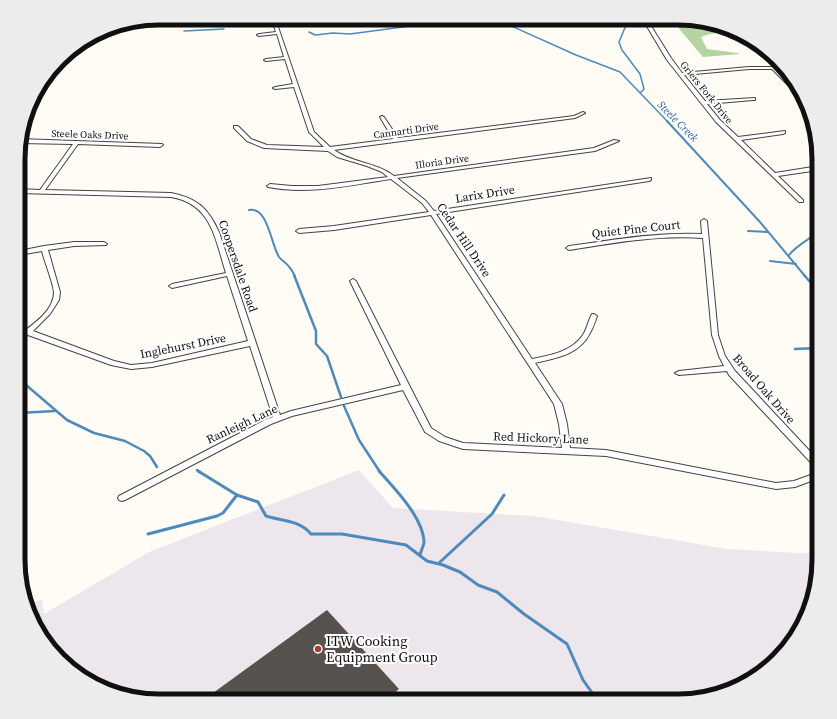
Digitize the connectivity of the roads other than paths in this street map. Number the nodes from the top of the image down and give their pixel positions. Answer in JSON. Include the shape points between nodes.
{"nodes":[{"id":1,"x":275,"y":25,"type":"edge"},
{"id":2,"x":648,"y":25,"type":"edge"},
{"id":3,"x":278,"y":33,"type":"junction"},
{"id":4,"x":259,"y":35,"type":"dead end"},
{"id":5,"x":286,"y":58,"type":"junction"},
{"id":6,"x":266,"y":60,"type":"dead end"},
{"id":7,"x":773,"y":68,"type":"junction"},
{"id":8,"x":776,"y":68,"type":"edge"},
{"id":9,"x":681,"y":74,"type":"junction"},
{"id":10,"x":787,"y":82,"type":"edge"},
{"id":11,"x":296,"y":85,"type":"junction"},
{"id":12,"x":275,"y":88,"type":"dead end"},
{"id":13,"x":753,"y":99,"type":"dead end"},
{"id":14,"x":703,"y":103,"type":"junction"},
{"id":15,"x":583,"y":113,"type":"dead end"},
{"id":16,"x":382,"y":117,"type":"dead end"},
{"id":17,"x":236,"y":127,"type":"dead end"},
{"id":18,"x":783,"y":132,"type":"dead end"},
{"id":19,"x":737,"y":139,"type":"junction"},
{"id":20,"x":396,"y":140,"type":"junction"},
{"id":21,"x":26,"y":141,"type":"edge"},
{"id":22,"x":616,"y":141,"type":"dead end"},
{"id":23,"x":76,"y":143,"type":"junction"},
{"id":24,"x":160,"y":145,"type":"dead end"},
{"id":25,"x":328,"y":149,"type":"junction"},
{"id":26,"x":812,"y":169,"type":"edge"},
{"id":27,"x":774,"y":175,"type":"junction"},
{"id":28,"x":392,"y":177,"type":"junction"},
{"id":29,"x":649,"y":179,"type":"dead end"},
{"id":30,"x":270,"y":186,"type":"dead end"},
{"id":31,"x":25,"y":191,"type":"edge"},
{"id":32,"x":42,"y":192,"type":"junction"},
{"id":33,"x":801,"y":201,"type":"dead end"},
{"id":34,"x":433,"y":213,"type":"junction"},
{"id":35,"x":704,"y":221,"type":"dead end"},
{"id":36,"x":299,"y":231,"type":"dead end"},
{"id":37,"x":705,"y":236,"type":"junction"},
{"id":38,"x":104,"y":244,"type":"dead end"},
{"id":39,"x":44,"y":248,"type":"junction"},
{"id":40,"x":570,"y":248,"type":"dead end"},
{"id":41,"x":25,"y":251,"type":"edge"},
{"id":42,"x":230,"y":274,"type":"junction"},
{"id":43,"x":353,"y":281,"type":"dead end"},
{"id":44,"x":172,"y":286,"type":"dead end"},
{"id":45,"x":594,"y":316,"type":"dead end"},
{"id":46,"x":28,"y":332,"type":"junction"},
{"id":47,"x":25,"y":334,"type":"edge"},
{"id":48,"x":252,"y":343,"type":"junction"},
{"id":49,"x":531,"y":362,"type":"junction"},
{"id":50,"x":728,"y":368,"type":"junction"},
{"id":51,"x":678,"y":373,"type":"dead end"},
{"id":52,"x":404,"y":386,"type":"junction"},
{"id":53,"x":277,"y":418,"type":"junction"},
{"id":54,"x":566,"y":451,"type":"junction"},
{"id":55,"x":812,"y":458,"type":"edge"},
{"id":56,"x":812,"y":478,"type":"edge"},
{"id":57,"x":122,"y":498,"type":"dead end"}],
"edges":[{"from":1,"to":3,"type":"street","name":"Cedar Hill Drive"},
{"from":2,"to":9,"type":"street","name":"Griers Fork Drive"},
{"from":3,"to":4,"type":"street"},
{"from":3,"to":5,"type":"street","name":"Cedar Hill Drive"},
{"from":5,"to":6,"type":"street"},
{"from":5,"to":11,"type":"street","name":"Cedar Hill Drive"},
{"from":7,"to":8,"type":"street"},
{"from":7,"to":9,"type":"street"},
{"from":7,"to":10,"type":"street"},
{"from":9,"to":14,"type":"street","name":"Griers Fork Drive"},
{"from":11,"to":12,"type":"street"},
{"from":11,"to":25,"type":"street","name":"Cedar Hill Drive","via":[[312,132]]},
{"from":13,"to":14,"type":"street"},
{"from":14,"to":19,"type":"street","name":"Griers Fork Drive"},
{"from":15,"to":20,"type":"street","name":"Cannarti Drive","via":[[575,117]]},
{"from":16,"to":20,"type":"street"},
{"from":17,"to":25,"type":"street","name":"Cannarti Drive","via":[[249,140],[266,147]]},
{"from":18,"to":19,"type":"street"},
{"from":19,"to":27,"type":"street","name":"Griers Fork Drive"},
{"from":20,"to":25,"type":"street","name":"Cannarti Drive"},
{"from":21,"to":23,"type":"street","name":"Steele Oaks Drive"},
{"from":22,"to":28,"type":"street","name":"Illoria Drive","via":[[595,149]]},
{"from":23,"to":24,"type":"street","name":"Steele Oaks Drive"},
{"from":23,"to":32,"type":"street"},
{"from":25,"to":28,"type":"street","name":"Cedar Hill Drive","via":[[346,159],[378,168]]},
{"from":26,"to":27,"type":"street"},
{"from":27,"to":33,"type":"street","name":"Griers Fork Drive"},
{"from":28,"to":30,"type":"street","name":"Illoria Drive","via":[[318,188]]},
{"from":28,"to":34,"type":"street","name":"Cedar Hill Drive","via":[[424,202]]},
{"from":29,"to":34,"type":"street","name":"Larix Drive"},
{"from":31,"to":32,"type":"street","name":"Coopersdale Road"},
{"from":32,"to":42,"type":"street","name":"Coopersdale Road","via":[[171,195],[191,200],[203,209],[212,221]]},
{"from":34,"to":36,"type":"street","name":"Larix Drive"},
{"from":34,"to":49,"type":"street","name":"Cedar Hill Drive"},
{"from":35,"to":37,"type":"street","name":"Broad Oak Drive"},
{"from":37,"to":40,"type":"street","name":"Quiet Pine Court","via":[[658,236]]},
{"from":37,"to":50,"type":"street","name":"Broad Oak Drive","via":[[715,335]]},
{"from":38,"to":39,"type":"street"},
{"from":39,"to":41,"type":"street"},
{"from":39,"to":46,"type":"street","via":[[57,292],[52,308]]},
{"from":42,"to":44,"type":"street"},
{"from":42,"to":48,"type":"street","name":"Coopersdale Road"},
{"from":43,"to":52,"type":"street","name":"Red Hickory Lane"},
{"from":45,"to":49,"type":"street","via":[[588,333],[578,345],[561,354]]},
{"from":46,"to":47,"type":"street"},
{"from":46,"to":48,"type":"street","name":"Inglehurst Drive","via":[[113,363],[131,367],[152,365]]},
{"from":48,"to":53,"type":"street","name":"Coopersdale Road"},
{"from":49,"to":54,"type":"street","name":"Cedar Hill Drive","via":[[558,404]]},
{"from":50,"to":51,"type":"street"},
{"from":50,"to":55,"type":"street","name":"Broad Oak Drive"},
{"from":52,"to":53,"type":"street","name":"Ranleigh Lane"},
{"from":52,"to":54,"type":"street","name":"Red Hickory Lane","via":[[428,430],[454,444]]},
{"from":53,"to":57,"type":"street","name":"Ranleigh Lane"},
{"from":54,"to":56,"type":"street","name":"Red Hickory Lane","via":[[626,456],[776,486],[795,484]]}]}
